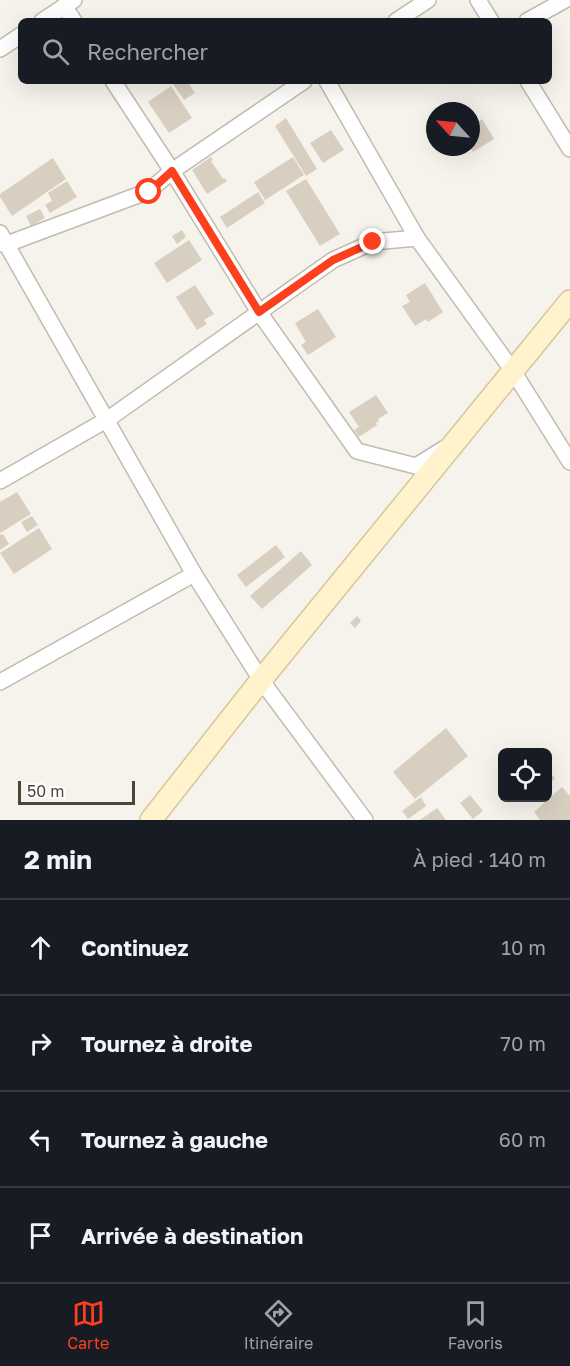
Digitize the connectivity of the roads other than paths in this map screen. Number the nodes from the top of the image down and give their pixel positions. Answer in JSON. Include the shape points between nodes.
{"nodes":[{"id":1,"x":428,"y":0,"type":"edge"},
{"id":2,"x":478,"y":0,"type":"edge"},
{"id":3,"x":565,"y":0,"type":"edge"},
{"id":4,"x":69,"y":3,"type":"edge"},
{"id":5,"x":46,"y":18,"type":"edge"},
{"id":6,"x":73,"y":18,"type":"edge"},
{"id":7,"x":401,"y":18,"type":"edge"},
{"id":8,"x":489,"y":18,"type":"edge"},
{"id":9,"x":532,"y":18,"type":"edge"},
{"id":10,"x":18,"y":37,"type":"edge"},
{"id":11,"x":0,"y":49,"type":"edge"},
{"id":12,"x":115,"y":84,"type":"edge"},
{"id":13,"x":300,"y":84,"type":"edge"},
{"id":14,"x":329,"y":84,"type":"edge"},
{"id":15,"x":530,"y":84,"type":"edge"},
{"id":16,"x":570,"y":149,"type":"edge"},
{"id":17,"x":172,"y":171,"type":"junction"},
{"id":18,"x":417,"y":238,"type":"junction"},
{"id":19,"x":2,"y":240,"type":"edge"},
{"id":20,"x":570,"y":301,"type":"edge"},
{"id":21,"x":259,"y":312,"type":"junction"},
{"id":22,"x":513,"y":371,"type":"junction"},
{"id":23,"x":108,"y":419,"type":"junction"},
{"id":24,"x":457,"y":440,"type":"junction"},
{"id":25,"x":570,"y":462,"type":"edge"},
{"id":26,"x":0,"y":481,"type":"edge"},
{"id":27,"x":194,"y":574,"type":"junction"},
{"id":28,"x":261,"y":680,"type":"junction"},
{"id":29,"x":0,"y":682,"type":"edge"},
{"id":30,"x":151,"y":820,"type":"edge"},
{"id":31,"x":365,"y":820,"type":"edge"}],
"edges":[{"from":1,"to":7,"type":"street"},
{"from":2,"to":8,"type":"street"},
{"from":3,"to":9,"type":"street"},
{"from":4,"to":5,"type":"street"},
{"from":4,"to":6,"type":"street"},
{"from":10,"to":11,"type":"street"},
{"from":12,"to":17,"type":"street"},
{"from":13,"to":17,"type":"street"},
{"from":14,"to":18,"type":"street"},
{"from":15,"to":16,"type":"street"},
{"from":17,"to":19,"type":"street","via":[[149,192]]},
{"from":17,"to":21,"type":"street"},
{"from":18,"to":21,"type":"street","via":[[373,242],[333,260]]},
{"from":18,"to":22,"type":"street"},
{"from":19,"to":23,"type":"street"},
{"from":20,"to":22,"type":"street"},
{"from":21,"to":23,"type":"street"},
{"from":21,"to":24,"type":"street","via":[[357,451],[416,466]]},
{"from":22,"to":24,"type":"street"},
{"from":22,"to":25,"type":"street"},
{"from":23,"to":26,"type":"street"},
{"from":23,"to":27,"type":"street"},
{"from":24,"to":28,"type":"street"},
{"from":27,"to":28,"type":"street"},
{"from":27,"to":29,"type":"street"},
{"from":28,"to":30,"type":"street"},
{"from":28,"to":31,"type":"street"}]}
